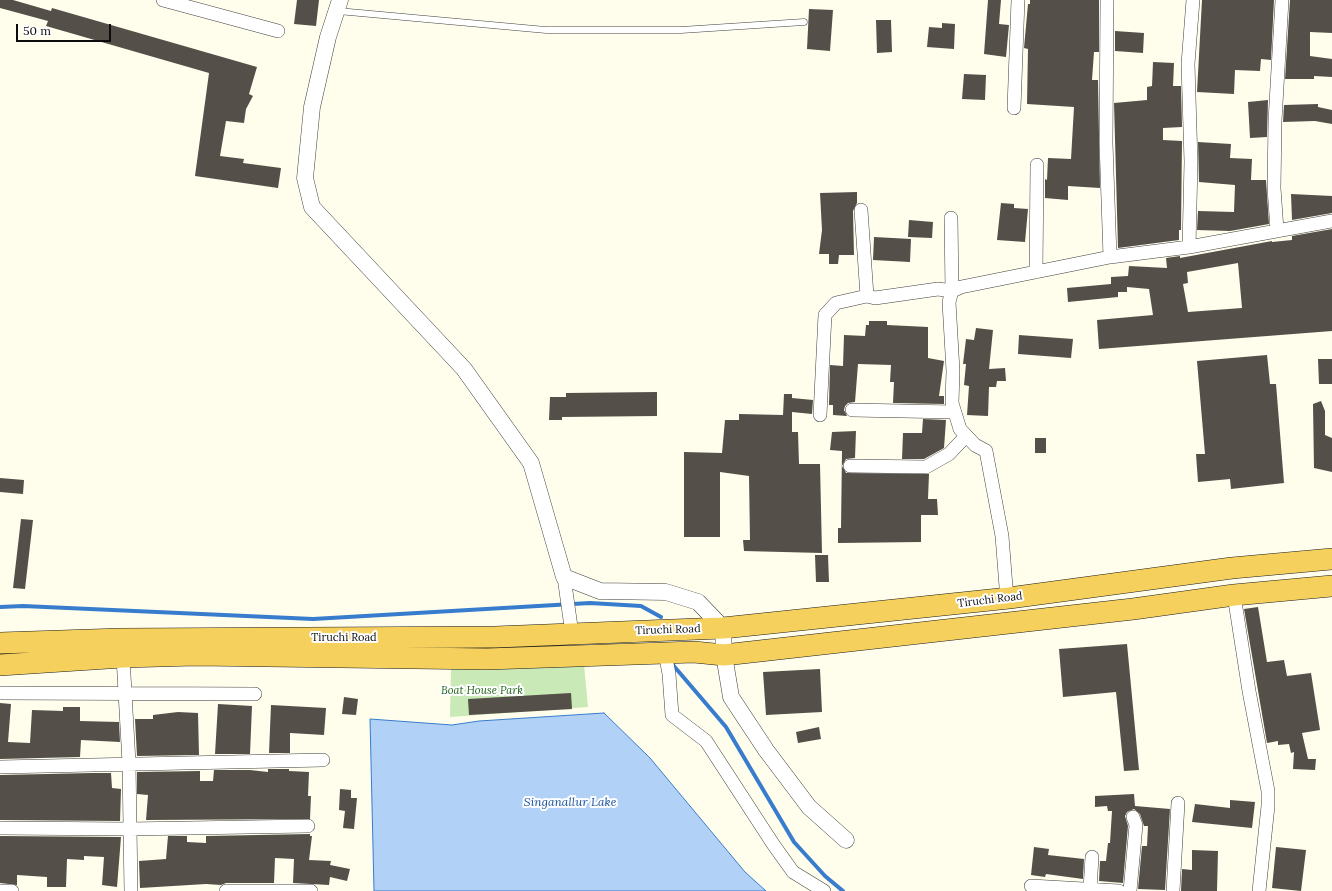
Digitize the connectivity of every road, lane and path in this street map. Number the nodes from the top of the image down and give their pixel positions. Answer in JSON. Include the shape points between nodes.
{"nodes":[{"id":1,"x":163,"y":0,"type":"edge"},
{"id":2,"x":1018,"y":0,"type":"edge"},
{"id":3,"x":1107,"y":0,"type":"edge"},
{"id":4,"x":1193,"y":0,"type":"edge"},
{"id":5,"x":1282,"y":0,"type":"edge"},
{"id":6,"x":338,"y":5,"type":"edge"},
{"id":7,"x":804,"y":22,"type":"dead end"},
{"id":8,"x":278,"y":31,"type":"dead end"},
{"id":9,"x":1014,"y":108,"type":"dead end"},
{"id":10,"x":1037,"y":164,"type":"dead end"},
{"id":11,"x":861,"y":210,"type":"dead end"},
{"id":12,"x":951,"y":218,"type":"dead end"},
{"id":13,"x":1332,"y":221,"type":"edge"},
{"id":14,"x":1277,"y":230,"type":"junction"},
{"id":15,"x":1189,"y":247,"type":"junction"},
{"id":16,"x":1110,"y":257,"type":"junction"},
{"id":17,"x":1036,"y":272,"type":"junction"},
{"id":18,"x":952,"y":291,"type":"junction"},
{"id":19,"x":867,"y":296,"type":"junction"},
{"id":20,"x":852,"y":410,"type":"dead end"},
{"id":21,"x":954,"y":412,"type":"junction"},
{"id":22,"x":820,"y":415,"type":"dead end"},
{"id":23,"x":966,"y":436,"type":"junction"},
{"id":24,"x":850,"y":466,"type":"dead end"},
{"id":25,"x":1332,"y":559,"type":"edge"},
{"id":26,"x":564,"y":577,"type":"junction"},
{"id":27,"x":1332,"y":586,"type":"edge"},
{"id":28,"x":1234,"y":595,"type":"junction"},
{"id":29,"x":1009,"y":598,"type":"junction"},
{"id":30,"x":723,"y":628,"type":"junction"},
{"id":31,"x":572,"y":634,"type":"junction"},
{"id":32,"x":0,"y":643,"type":"edge"},
{"id":33,"x":665,"y":653,"type":"junction"},
{"id":34,"x":724,"y":655,"type":"junction"},
{"id":35,"x":123,"y":657,"type":"junction"},
{"id":36,"x":0,"y":666,"type":"edge"},
{"id":37,"x":0,"y":694,"type":"edge"},
{"id":38,"x":125,"y":694,"type":"junction"},
{"id":39,"x":255,"y":694,"type":"dead end"},
{"id":40,"x":323,"y":760,"type":"dead end"},
{"id":41,"x":129,"y":763,"type":"junction"},
{"id":42,"x":0,"y":767,"type":"edge"},
{"id":43,"x":1178,"y":803,"type":"dead end"},
{"id":44,"x":1133,"y":817,"type":"dead end"},
{"id":45,"x":308,"y":826,"type":"dead end"},
{"id":46,"x":0,"y":828,"type":"edge"},
{"id":47,"x":129,"y":829,"type":"junction"},
{"id":48,"x":846,"y":840,"type":"dead end"},
{"id":49,"x":1092,"y":857,"type":"dead end"},
{"id":50,"x":1031,"y":886,"type":"dead end"},
{"id":51,"x":1090,"y":889,"type":"junction"},
{"id":52,"x":0,"y":891,"type":"edge"},
{"id":53,"x":12,"y":891,"type":"edge"},
{"id":54,"x":131,"y":891,"type":"edge"},
{"id":55,"x":226,"y":891,"type":"edge"},
{"id":56,"x":311,"y":891,"type":"edge"},
{"id":57,"x":824,"y":891,"type":"edge"},
{"id":58,"x":1119,"y":891,"type":"edge"},
{"id":59,"x":1130,"y":891,"type":"edge"},
{"id":60,"x":1173,"y":891,"type":"edge"},
{"id":61,"x":1259,"y":891,"type":"edge"}],
"edges":[{"from":1,"to":8,"type":"street"},
{"from":2,"to":9,"type":"street"},
{"from":3,"to":16,"type":"street","via":[[1106,143]]},
{"from":4,"to":15,"type":"street","via":[[1188,64],[1191,162]]},
{"from":5,"to":14,"type":"street","via":[[1275,121],[1274,188]]},
{"from":6,"to":7,"type":"lane","via":[[546,30],[681,30]]},
{"from":6,"to":26,"type":"street","via":[[312,108],[305,178],[312,207],[464,369],[531,463]]},
{"from":10,"to":17,"type":"street"},
{"from":11,"to":19,"type":"street"},
{"from":12,"to":18,"type":"street"},
{"from":13,"to":14,"type":"street"},
{"from":14,"to":15,"type":"street"},
{"from":15,"to":16,"type":"street"},
{"from":16,"to":17,"type":"street"},
{"from":17,"to":18,"type":"street"},
{"from":18,"to":19,"type":"street","via":[[938,289],[875,298]]},
{"from":18,"to":21,"type":"street","via":[[949,302]]},
{"from":19,"to":22,"type":"street","via":[[836,303],[825,316]]},
{"from":20,"to":21,"type":"street"},
{"from":21,"to":23,"type":"street","via":[[960,429]]},
{"from":23,"to":24,"type":"street","via":[[949,454],[926,467]]},
{"from":23,"to":29,"type":"street","via":[[986,451],[1002,536]]},
{"from":25,"to":29,"type":"highway","name":"Tiruchi Road","via":[[1232,568]]},
{"from":26,"to":30,"type":"street","via":[[600,591],[666,592],[698,602]]},
{"from":26,"to":31,"type":"street"},
{"from":27,"to":28,"type":"highway"},
{"from":28,"to":34,"type":"highway"},
{"from":28,"to":61,"type":"street","via":[[1268,791]]},
{"from":29,"to":30,"type":"highway","name":"Tiruchi Road"},
{"from":30,"to":31,"type":"highway","name":"Tiruchi Road"},
{"from":30,"to":34,"type":"street"},
{"from":31,"to":32,"type":"highway","name":"Tiruchi Road","via":[[495,637],[120,639]]},
{"from":33,"to":34,"type":"highway"},
{"from":33,"to":35,"type":"highway","via":[[487,658],[299,655]]},
{"from":33,"to":57,"type":"street","via":[[672,715],[706,741],[793,872]]},
{"from":34,"to":48,"type":"street","via":[[731,697],[766,750],[809,807]]},
{"from":35,"to":36,"type":"highway"},
{"from":35,"to":38,"type":"street"},
{"from":37,"to":38,"type":"street"},
{"from":38,"to":39,"type":"street"},
{"from":38,"to":41,"type":"street"},
{"from":40,"to":41,"type":"street"},
{"from":41,"to":42,"type":"street"},
{"from":41,"to":47,"type":"street"},
{"from":43,"to":60,"type":"street"},
{"from":44,"to":59,"type":"street","via":[[1136,825]]},
{"from":45,"to":47,"type":"street"},
{"from":46,"to":47,"type":"street"},
{"from":47,"to":54,"type":"street"},
{"from":49,"to":51,"type":"street"},
{"from":50,"to":51,"type":"street"},
{"from":51,"to":58,"type":"street"},
{"from":52,"to":53,"type":"street"},
{"from":55,"to":56,"type":"street"}]}
